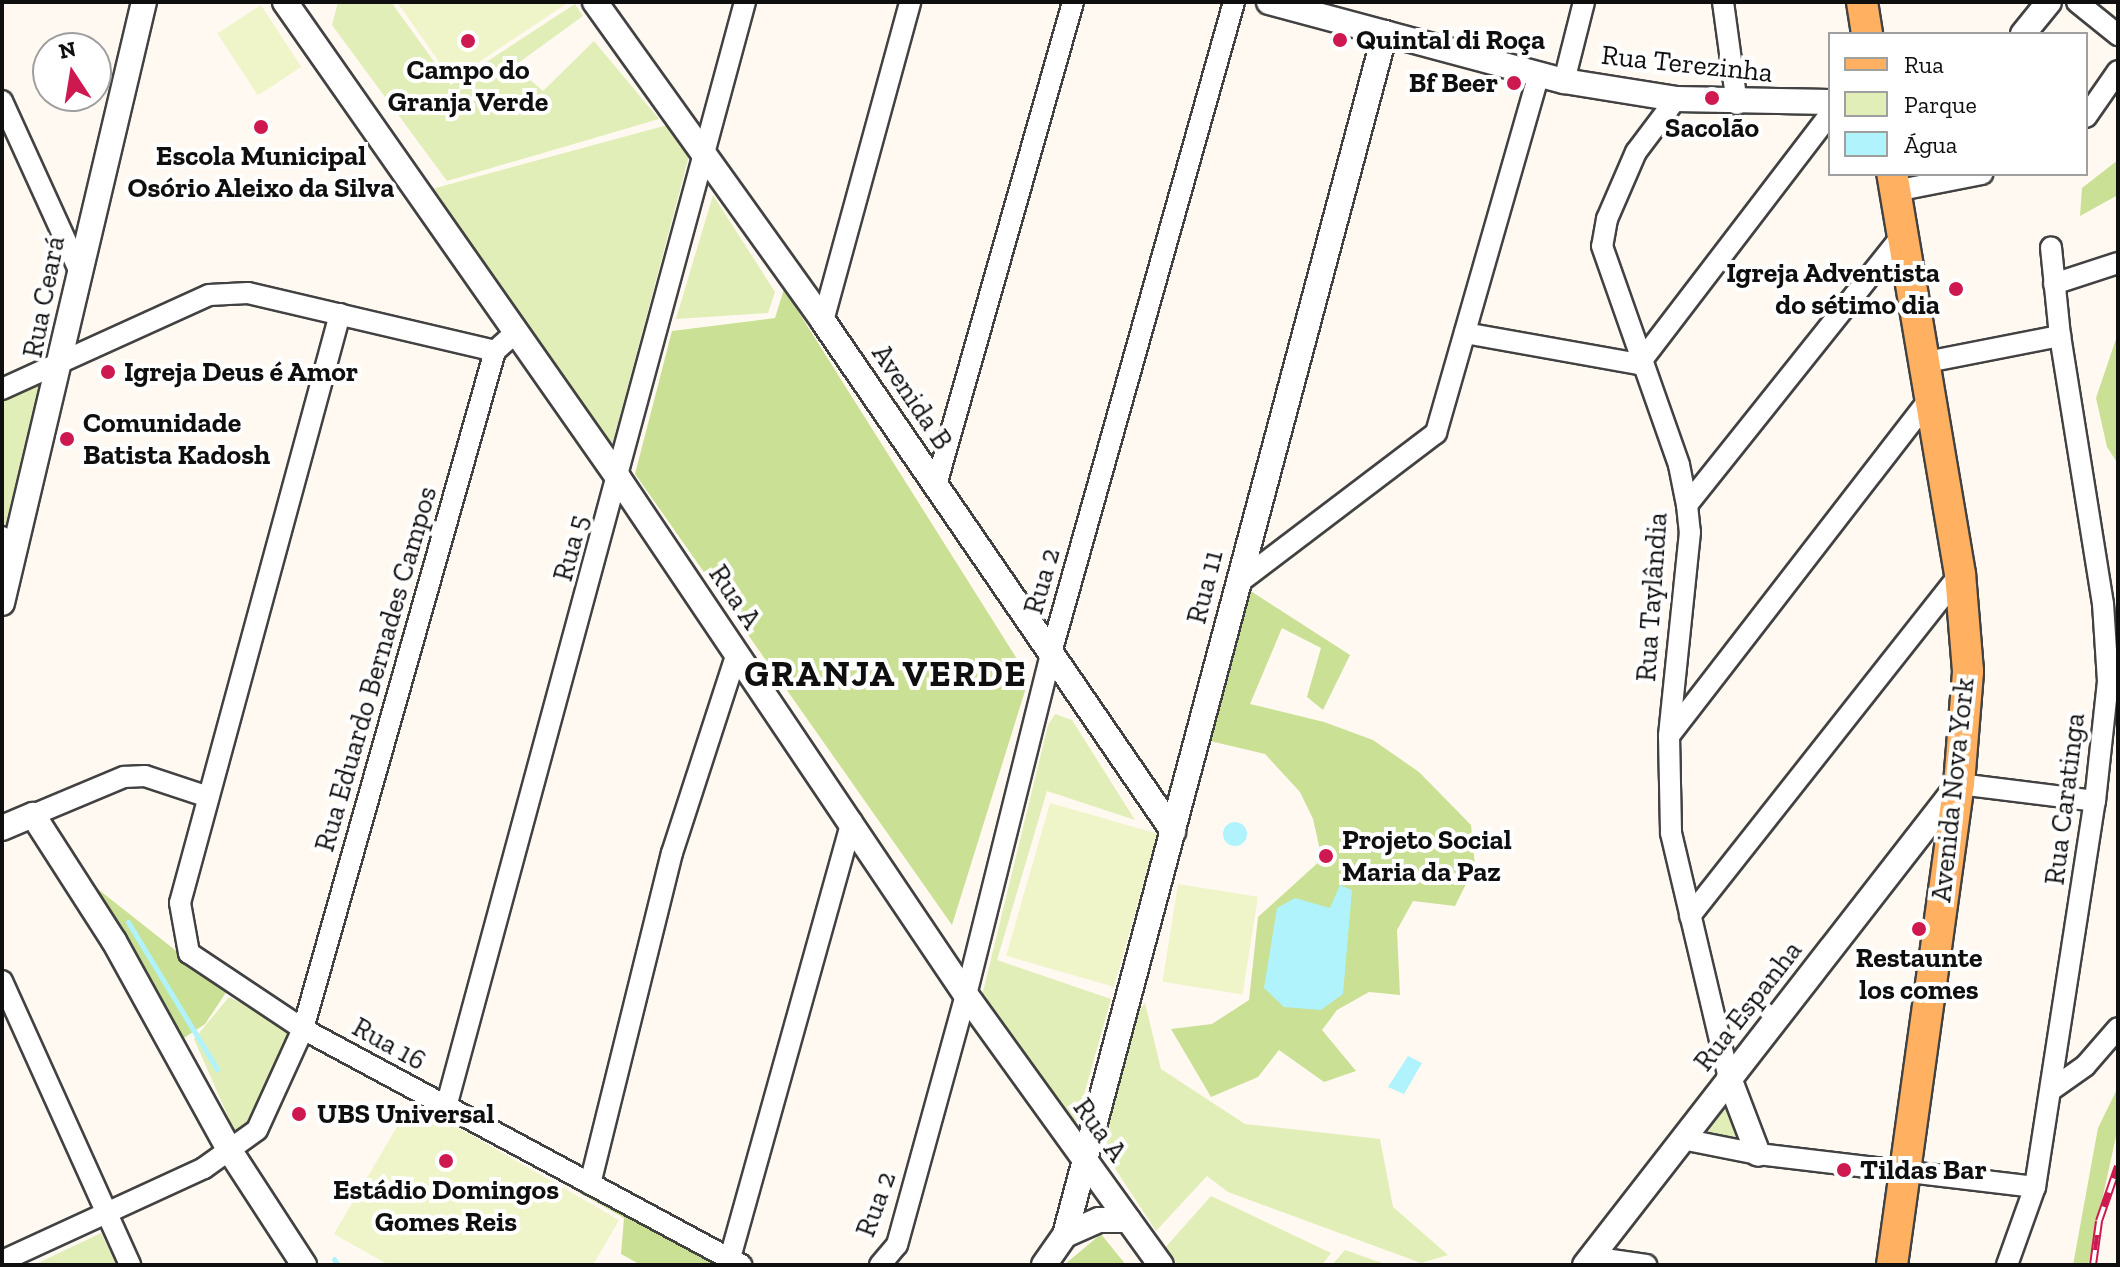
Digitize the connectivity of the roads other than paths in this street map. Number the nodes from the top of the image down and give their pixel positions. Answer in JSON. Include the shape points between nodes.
{"nodes":[{"id":1,"x":144,"y":2,"type":"edge"},
{"id":2,"x":285,"y":2,"type":"edge"},
{"id":3,"x":595,"y":2,"type":"edge"},
{"id":4,"x":745,"y":2,"type":"edge"},
{"id":5,"x":910,"y":2,"type":"edge"},
{"id":6,"x":1073,"y":2,"type":"edge"},
{"id":7,"x":1234,"y":2,"type":"edge"},
{"id":8,"x":1269,"y":2,"type":"edge"},
{"id":9,"x":1337,"y":2,"type":"edge"},
{"id":10,"x":1584,"y":2,"type":"edge"},
{"id":11,"x":1723,"y":2,"type":"edge"},
{"id":12,"x":1862,"y":2,"type":"edge"},
{"id":13,"x":2049,"y":2,"type":"edge"},
{"id":14,"x":2077,"y":2,"type":"edge"},
{"id":15,"x":1351,"y":24,"type":"junction"},
{"id":16,"x":1867,"y":32,"type":"edge"},
{"id":17,"x":2025,"y":32,"type":"edge"},
{"id":18,"x":1385,"y":33,"type":"junction"},
{"id":19,"x":2118,"y":35,"type":"edge"},
{"id":20,"x":2118,"y":71,"type":"edge"},
{"id":21,"x":1539,"y":74,"type":"junction"},
{"id":22,"x":1564,"y":81,"type":"junction"},
{"id":23,"x":1676,"y":99,"type":"junction"},
{"id":24,"x":2,"y":101,"type":"edge"},
{"id":25,"x":1828,"y":102,"type":"edge"},
{"id":26,"x":1737,"y":104,"type":"junction"},
{"id":27,"x":2088,"y":114,"type":"edge"},
{"id":28,"x":1828,"y":117,"type":"edge"},
{"id":29,"x":704,"y":159,"type":"junction"},
{"id":30,"x":1960,"y":176,"type":"edge"},
{"id":31,"x":1893,"y":182,"type":"edge"},
{"id":32,"x":1902,"y":236,"type":"junction"},
{"id":33,"x":2051,"y":247,"type":"dead end"},
{"id":34,"x":2118,"y":263,"type":"edge"},
{"id":35,"x":78,"y":268,"type":"junction"},
{"id":36,"x":2054,"y":284,"type":"junction"},
{"id":37,"x":340,"y":314,"type":"junction"},
{"id":38,"x":823,"y":321,"type":"junction"},
{"id":39,"x":516,"y":332,"type":"junction"},
{"id":40,"x":1465,"y":333,"type":"junction"},
{"id":41,"x":2060,"y":336,"type":"junction"},
{"id":42,"x":495,"y":351,"type":"junction"},
{"id":43,"x":61,"y":362,"type":"junction"},
{"id":44,"x":1922,"y":363,"type":"junction"},
{"id":45,"x":1639,"y":364,"type":"junction"},
{"id":46,"x":2,"y":389,"type":"edge"},
{"id":47,"x":1928,"y":401,"type":"junction"},
{"id":48,"x":619,"y":479,"type":"junction"},
{"id":49,"x":936,"y":485,"type":"junction"},
{"id":50,"x":1687,"y":505,"type":"junction"},
{"id":51,"x":2,"y":537,"type":"edge"},
{"id":52,"x":12,"y":560,"type":"junction"},
{"id":53,"x":1960,"y":574,"type":"junction"},
{"id":54,"x":1237,"y":584,"type":"junction"},
{"id":55,"x":2,"y":603,"type":"edge"},
{"id":56,"x":737,"y":653,"type":"junction"},
{"id":57,"x":1051,"y":653,"type":"junction"},
{"id":58,"x":1669,"y":736,"type":"junction"},
{"id":59,"x":1959,"y":784,"type":"junction"},
{"id":60,"x":208,"y":797,"type":"junction"},
{"id":61,"x":2095,"y":801,"type":"junction"},
{"id":62,"x":33,"y":815,"type":"junction"},
{"id":63,"x":852,"y":822,"type":"junction"},
{"id":64,"x":2,"y":828,"type":"edge"},
{"id":65,"x":1173,"y":831,"type":"junction"},
{"id":66,"x":1690,"y":916,"type":"junction"},
{"id":67,"x":2,"y":981,"type":"edge"},
{"id":68,"x":966,"y":995,"type":"junction"},
{"id":69,"x":2118,"y":1028,"type":"edge"},
{"id":70,"x":303,"y":1029,"type":"junction"},
{"id":71,"x":1729,"y":1078,"type":"junction"},
{"id":72,"x":2051,"y":1090,"type":"junction"},
{"id":73,"x":446,"y":1107,"type":"junction"},
{"id":74,"x":1682,"y":1139,"type":"junction"},
{"id":75,"x":230,"y":1151,"type":"junction"},
{"id":76,"x":1758,"y":1154,"type":"junction"},
{"id":77,"x":1082,"y":1156,"type":"junction"},
{"id":78,"x":1901,"y":1173,"type":"junction"},
{"id":79,"x":590,"y":1184,"type":"junction"},
{"id":80,"x":2035,"y":1187,"type":"junction"},
{"id":81,"x":108,"y":1216,"type":"junction"},
{"id":82,"x":1128,"y":1220,"type":"junction"},
{"id":83,"x":1065,"y":1235,"type":"junction"},
{"id":84,"x":2,"y":1261,"type":"edge"},
{"id":85,"x":1588,"y":1261,"type":"edge"},
{"id":86,"x":736,"y":1262,"type":"edge"},
{"id":87,"x":130,"y":1265,"type":"edge"},
{"id":88,"x":304,"y":1265,"type":"edge"},
{"id":89,"x":880,"y":1265,"type":"edge"},
{"id":90,"x":1044,"y":1265,"type":"edge"},
{"id":91,"x":1161,"y":1265,"type":"edge"},
{"id":92,"x":1646,"y":1265,"type":"edge"},
{"id":93,"x":1892,"y":1265,"type":"edge"},
{"id":94,"x":2007,"y":1265,"type":"edge"}],
"edges":[{"from":1,"to":35,"type":"street","name":"Rua Ceará"},
{"from":2,"to":39,"type":"street","name":"Rua A"},
{"from":3,"to":29,"type":"street","name":"Avenida B"},
{"from":4,"to":29,"type":"street","name":"Rua 5"},
{"from":5,"to":38,"type":"street"},
{"from":6,"to":49,"type":"street"},
{"from":7,"to":57,"type":"street","name":"Rua 2"},
{"from":8,"to":15,"type":"street","name":"Rua Terezinha"},
{"from":9,"to":15,"type":"street"},
{"from":10,"to":22,"type":"street"},
{"from":11,"to":26,"type":"street"},
{"from":12,"to":16,"type":"main road"},
{"from":13,"to":17,"type":"street"},
{"from":14,"to":19,"type":"street"},
{"from":15,"to":18,"type":"street","name":"Rua Terezinha"},
{"from":18,"to":21,"type":"street","name":"Rua Terezinha"},
{"from":18,"to":54,"type":"street","name":"Rua 11"},
{"from":20,"to":27,"type":"street"},
{"from":21,"to":22,"type":"street","name":"Rua Terezinha"},
{"from":21,"to":40,"type":"street"},
{"from":22,"to":23,"type":"street","name":"Rua Terezinha"},
{"from":23,"to":26,"type":"street","name":"Rua Terezinha"},
{"from":23,"to":45,"type":"street","name":"Rua Taylândia","via":[[1636,152],[1607,219],[1602,246]]},
{"from":24,"to":35,"type":"street"},
{"from":25,"to":26,"type":"street","name":"Rua Terezinha"},
{"from":28,"to":45,"type":"street"},
{"from":29,"to":38,"type":"street","name":"Avenida B"},
{"from":29,"to":48,"type":"street","name":"Rua 5"},
{"from":30,"to":31,"type":"street"},
{"from":31,"to":32,"type":"main road","name":"Avenida Nova York"},
{"from":32,"to":44,"type":"main road","name":"Avenida Nova York"},
{"from":32,"to":50,"type":"street"},
{"from":33,"to":36,"type":"street","name":"Rua Caratinga"},
{"from":34,"to":36,"type":"street"},
{"from":35,"to":43,"type":"street","name":"Rua Ceará"},
{"from":36,"to":41,"type":"street","name":"Rua Caratinga"},
{"from":37,"to":42,"type":"street"},
{"from":37,"to":43,"type":"street","via":[[248,293],[209,295]]},
{"from":37,"to":60,"type":"street"},
{"from":38,"to":49,"type":"street","name":"Avenida B"},
{"from":39,"to":42,"type":"street"},
{"from":39,"to":48,"type":"street","name":"Rua A"},
{"from":40,"to":45,"type":"street"},
{"from":40,"to":54,"type":"street","via":[[1436,433]]},
{"from":41,"to":44,"type":"street"},
{"from":41,"to":61,"type":"street","name":"Rua Caratinga","via":[[2103,604],[2108,681]]},
{"from":42,"to":70,"type":"street","name":"Rua Eduardo Bernades Campos"},
{"from":43,"to":46,"type":"street"},
{"from":43,"to":52,"type":"street","name":"Rua Ceará"},
{"from":44,"to":47,"type":"main road","name":"Avenida Nova York"},
{"from":45,"to":50,"type":"street","name":"Rua Taylândia","via":[[1679,465]]},
{"from":47,"to":53,"type":"main road","name":"Avenida Nova York"},
{"from":47,"to":58,"type":"street"},
{"from":48,"to":56,"type":"street","name":"Rua A"},
{"from":48,"to":73,"type":"street","name":"Rua 5"},
{"from":49,"to":57,"type":"street","name":"Avenida B"},
{"from":50,"to":58,"type":"street","name":"Rua Taylândia","via":[[1690,532]]},
{"from":51,"to":52,"type":"street"},
{"from":52,"to":55,"type":"street","name":"Rua Ceará"},
{"from":53,"to":59,"type":"main road","name":"Avenida Nova York","via":[[1968,671]]},
{"from":53,"to":66,"type":"street"},
{"from":54,"to":65,"type":"street","name":"Rua 11"},
{"from":56,"to":63,"type":"street","name":"Rua A"},
{"from":56,"to":79,"type":"street","via":[[672,853]]},
{"from":57,"to":65,"type":"street","name":"Avenida B"},
{"from":57,"to":68,"type":"street","name":"Rua 2"},
{"from":58,"to":66,"type":"street","name":"Rua Taylândia","via":[[1671,833]]},
{"from":59,"to":61,"type":"street"},
{"from":59,"to":71,"type":"street","name":"Rua Espanha"},
{"from":59,"to":78,"type":"main road","name":"Avenida Nova York"},
{"from":60,"to":62,"type":"street","via":[[145,776],[124,777]]},
{"from":60,"to":70,"type":"street","name":"Rua 16","via":[[180,903],[189,953]]},
{"from":61,"to":72,"type":"street","name":"Rua Caratinga"},
{"from":62,"to":64,"type":"street"},
{"from":62,"to":75,"type":"street","via":[[114,941]]},
{"from":63,"to":68,"type":"street","name":"Rua A"},
{"from":63,"to":86,"type":"street"},
{"from":65,"to":77,"type":"street","name":"Rua 11"},
{"from":66,"to":71,"type":"street","name":"Rua Taylândia"},
{"from":67,"to":81,"type":"street"},
{"from":68,"to":77,"type":"street","name":"Rua A"},
{"from":68,"to":89,"type":"street","name":"Rua 2","via":[[897,1245]]},
{"from":69,"to":72,"type":"street","via":[[2085,1066]]},
{"from":70,"to":73,"type":"street","name":"Rua 16"},
{"from":70,"to":75,"type":"street","name":"Rua Eduardo Bernades Campos","via":[[257,1130]]},
{"from":71,"to":74,"type":"street","name":"Rua Espanha"},
{"from":71,"to":76,"type":"street"},
{"from":72,"to":80,"type":"street","name":"Rua Caratinga"},
{"from":73,"to":79,"type":"street","name":"Rua 16"},
{"from":74,"to":76,"type":"street"},
{"from":74,"to":85,"type":"street","name":"Rua Espanha"},
{"from":75,"to":81,"type":"street","name":"Rua Eduardo Bernades Campos"},
{"from":75,"to":88,"type":"street"},
{"from":76,"to":78,"type":"street"},
{"from":77,"to":82,"type":"street","name":"Rua A"},
{"from":77,"to":83,"type":"street","name":"Rua 11"},
{"from":78,"to":80,"type":"street"},
{"from":78,"to":93,"type":"main road","name":"Avenida Nova York"},
{"from":79,"to":86,"type":"street","name":"Rua 16"},
{"from":80,"to":94,"type":"street","name":"Rua Caratinga"},
{"from":81,"to":84,"type":"street","name":"Rua Eduardo Bernades Campos"},
{"from":81,"to":87,"type":"street"},
{"from":82,"to":83,"type":"street","via":[[1099,1220]]},
{"from":82,"to":91,"type":"street","name":"Rua A"},
{"from":83,"to":90,"type":"street"},
{"from":85,"to":92,"type":"street"}]}
